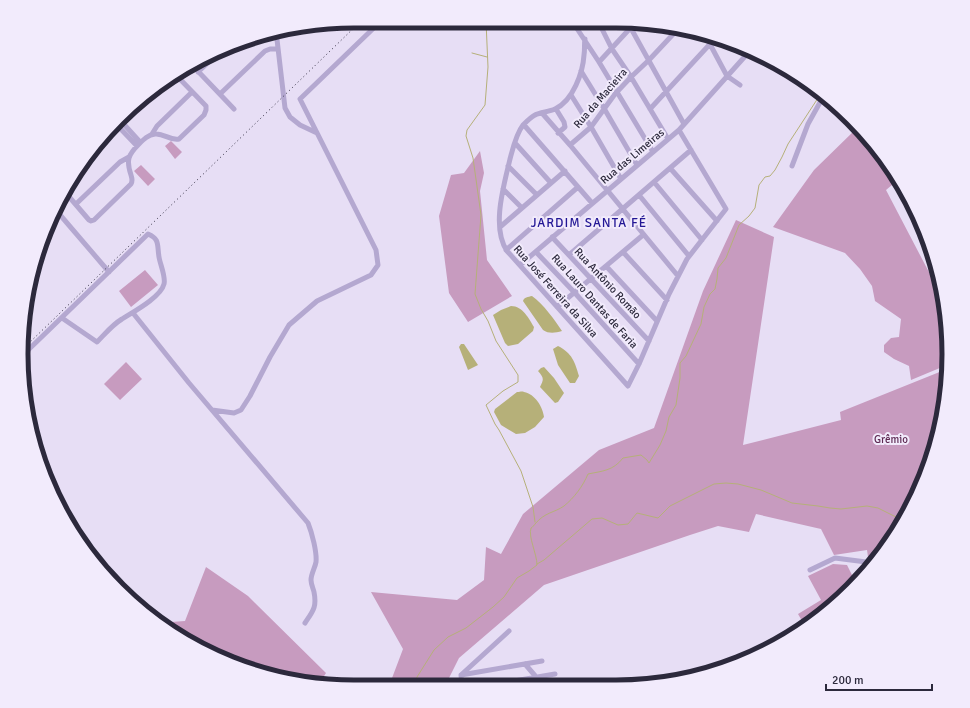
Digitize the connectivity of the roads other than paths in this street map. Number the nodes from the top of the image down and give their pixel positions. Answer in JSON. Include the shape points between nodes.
{"nodes":[{"id":1,"x":374,"y":28,"type":"edge"},
{"id":2,"x":577,"y":28,"type":"edge"},
{"id":3,"x":602,"y":28,"type":"edge"},
{"id":4,"x":631,"y":29,"type":"edge"},
{"id":5,"x":634,"y":29,"type":"edge"},
{"id":6,"x":674,"y":33,"type":"edge"},
{"id":7,"x":277,"y":37,"type":"edge"},
{"id":8,"x":584,"y":39,"type":"junction"},
{"id":9,"x":710,"y":44,"type":"joint"},
{"id":10,"x":278,"y":49,"type":"junction"},
{"id":11,"x":612,"y":49,"type":"junction"},
{"id":12,"x":746,"y":55,"type":"edge"},
{"id":13,"x":649,"y":60,"type":"junction"},
{"id":14,"x":599,"y":62,"type":"junction"},
{"id":15,"x":207,"y":64,"type":"edge"},
{"id":16,"x":196,"y":69,"type":"edge"},
{"id":17,"x":581,"y":71,"type":"junction"},
{"id":18,"x":198,"y":72,"type":"junction"},
{"id":19,"x":727,"y":76,"type":"junction"},
{"id":20,"x":631,"y":77,"type":"junction"},
{"id":21,"x":179,"y":79,"type":"edge"},
{"id":22,"x":740,"y":86,"type":"dead end"},
{"id":23,"x":192,"y":92,"type":"junction"},
{"id":24,"x":618,"y":92,"type":"junction"},
{"id":25,"x":666,"y":92,"type":"junction"},
{"id":26,"x":220,"y":94,"type":"junction"},
{"id":27,"x":571,"y":95,"type":"junction"},
{"id":28,"x":821,"y":101,"type":"edge"},
{"id":29,"x":234,"y":109,"type":"dead end"},
{"id":30,"x":556,"y":109,"type":"junction"},
{"id":31,"x":650,"y":109,"type":"junction"},
{"id":32,"x":605,"y":110,"type":"junction"},
{"id":33,"x":542,"y":113,"type":"junction"},
{"id":34,"x":524,"y":124,"type":"junction"},
{"id":35,"x":684,"y":124,"type":"junction"},
{"id":36,"x":121,"y":126,"type":"edge"},
{"id":37,"x":591,"y":127,"type":"junction"},
{"id":38,"x":679,"y":130,"type":"junction"},
{"id":39,"x":317,"y":133,"type":"junction"},
{"id":40,"x":558,"y":133,"type":"junction"},
{"id":41,"x":152,"y":134,"type":"junction"},
{"id":42,"x":668,"y":139,"type":"junction"},
{"id":43,"x":515,"y":143,"type":"junction"},
{"id":44,"x":139,"y":144,"type":"junction"},
{"id":45,"x":570,"y":145,"type":"junction"},
{"id":46,"x":691,"y":150,"type":"junction"},
{"id":47,"x":653,"y":152,"type":"junction"},
{"id":48,"x":128,"y":157,"type":"junction"},
{"id":49,"x":637,"y":165,"type":"junction"},
{"id":50,"x":508,"y":166,"type":"junction"},
{"id":51,"x":792,"y":166,"type":"dead end"},
{"id":52,"x":670,"y":168,"type":"junction"},
{"id":53,"x":565,"y":171,"type":"junction"},
{"id":54,"x":621,"y":179,"type":"junction"},
{"id":55,"x":654,"y":182,"type":"junction"},
{"id":56,"x":551,"y":183,"type":"junction"},
{"id":57,"x":578,"y":187,"type":"junction"},
{"id":58,"x":503,"y":189,"type":"junction"},
{"id":59,"x":607,"y":191,"type":"junction"},
{"id":60,"x":537,"y":195,"type":"junction"},
{"id":61,"x":639,"y":195,"type":"junction"},
{"id":62,"x":69,"y":196,"type":"edge"},
{"id":63,"x":592,"y":203,"type":"junction"},
{"id":64,"x":76,"y":204,"type":"junction"},
{"id":65,"x":522,"y":208,"type":"junction"},
{"id":66,"x":622,"y":209,"type":"junction"},
{"id":67,"x":60,"y":215,"type":"edge"},
{"id":68,"x":717,"y":221,"type":"junction"},
{"id":69,"x":500,"y":226,"type":"junction"},
{"id":70,"x":644,"y":235,"type":"junction"},
{"id":71,"x":552,"y":237,"type":"junction"},
{"id":72,"x":702,"y":240,"type":"junction"},
{"id":73,"x":506,"y":250,"type":"junction"},
{"id":74,"x":536,"y":252,"type":"junction"},
{"id":75,"x":623,"y":252,"type":"junction"},
{"id":76,"x":568,"y":255,"type":"junction"},
{"id":77,"x":689,"y":256,"type":"junction"},
{"id":78,"x":520,"y":265,"type":"junction"},
{"id":79,"x":606,"y":266,"type":"junction"},
{"id":80,"x":109,"y":272,"type":"junction"},
{"id":81,"x":678,"y":276,"type":"junction"},
{"id":82,"x":590,"y":279,"type":"junction"},
{"id":83,"x":574,"y":292,"type":"junction"},
{"id":84,"x":666,"y":300,"type":"junction"},
{"id":85,"x":557,"y":307,"type":"junction"},
{"id":86,"x":133,"y":313,"type":"junction"},
{"id":87,"x":62,"y":318,"type":"junction"},
{"id":88,"x":658,"y":321,"type":"junction"},
{"id":89,"x":649,"y":341,"type":"junction"},
{"id":90,"x":28,"y":350,"type":"edge"},
{"id":91,"x":639,"y":364,"type":"junction"},
{"id":92,"x":212,"y":410,"type":"junction"},
{"id":93,"x":867,"y":562,"type":"edge"},
{"id":94,"x":810,"y":570,"type":"dead end"},
{"id":95,"x":305,"y":623,"type":"dead end"},
{"id":96,"x":509,"y":631,"type":"dead end"},
{"id":97,"x":542,"y":661,"type":"dead end"},
{"id":98,"x":525,"y":664,"type":"junction"},
{"id":99,"x":555,"y":674,"type":"dead end"},
{"id":100,"x":461,"y":675,"type":"junction"},
{"id":101,"x":537,"y":677,"type":"junction"},
{"id":102,"x":462,"y":680,"type":"edge"},
{"id":103,"x":519,"y":680,"type":"edge"},
{"id":104,"x":539,"y":680,"type":"edge"}],
"edges":[{"from":1,"to":39,"type":"street","via":[[300,99]]},
{"from":2,"to":8,"type":"street"},
{"from":3,"to":11,"type":"street"},
{"from":4,"to":11,"type":"street"},
{"from":5,"to":13,"type":"street"},
{"from":6,"to":13,"type":"street","name":"Rua da Macieira"},
{"from":7,"to":10,"type":"street"},
{"from":8,"to":14,"type":"street"},
{"from":8,"to":17,"type":"street"},
{"from":9,"to":19,"type":"street"},
{"from":9,"to":25,"type":"street"},
{"from":10,"to":26,"type":"street","via":[[265,51]]},
{"from":10,"to":39,"type":"street","via":[[284,108],[300,125]]},
{"from":11,"to":14,"type":"street"},
{"from":11,"to":20,"type":"street"},
{"from":12,"to":19,"type":"street","name":"Rua das Limeiras"},
{"from":13,"to":20,"type":"street","name":"Rua da Macieira"},
{"from":13,"to":25,"type":"street"},
{"from":14,"to":24,"type":"street"},
{"from":15,"to":18,"type":"street"},
{"from":16,"to":18,"type":"street"},
{"from":17,"to":27,"type":"street"},
{"from":17,"to":32,"type":"street"},
{"from":18,"to":26,"type":"street"},
{"from":19,"to":22,"type":"street"},
{"from":19,"to":35,"type":"street","name":"Rua das Limeiras"},
{"from":20,"to":24,"type":"street","name":"Rua da Macieira"},
{"from":20,"to":31,"type":"street"},
{"from":21,"to":23,"type":"street"},
{"from":23,"to":41,"type":"street"},
{"from":23,"to":41,"type":"street","via":[[206,106],[204,115],[179,139]]},
{"from":24,"to":32,"type":"street","name":"Rua da Macieira"},
{"from":24,"to":47,"type":"street"},
{"from":25,"to":31,"type":"street"},
{"from":25,"to":35,"type":"street"},
{"from":26,"to":29,"type":"street"},
{"from":27,"to":30,"type":"street"},
{"from":27,"to":37,"type":"street"},
{"from":28,"to":51,"type":"street","via":[[808,124]]},
{"from":30,"to":33,"type":"street"},
{"from":30,"to":40,"type":"street","via":[[565,127]]},
{"from":31,"to":42,"type":"street"},
{"from":32,"to":37,"type":"street","name":"Rua da Macieira"},
{"from":32,"to":49,"type":"street"},
{"from":33,"to":34,"type":"street","via":[[535,114]]},
{"from":33,"to":40,"type":"street"},
{"from":34,"to":43,"type":"street","name":"Rua José Ferreira da Silva"},
{"from":34,"to":53,"type":"street"},
{"from":35,"to":38,"type":"street","name":"Rua das Limeiras"},
{"from":36,"to":44,"type":"street"},
{"from":37,"to":45,"type":"street","name":"Rua da Macieira"},
{"from":37,"to":54,"type":"street"},
{"from":38,"to":42,"type":"street","name":"Rua das Limeiras"},
{"from":38,"to":46,"type":"street"},
{"from":39,"to":92,"type":"street","via":[[376,250],[378,265],[371,275],[317,301],[290,325],[241,410],[234,413]]},
{"from":40,"to":45,"type":"street"},
{"from":41,"to":44,"type":"street","via":[[146,136]]},
{"from":42,"to":47,"type":"street","name":"Rua das Limeiras"},
{"from":43,"to":50,"type":"street","name":"Rua José Ferreira da Silva"},
{"from":43,"to":56,"type":"street"},
{"from":44,"to":48,"type":"street"},
{"from":45,"to":59,"type":"street"},
{"from":46,"to":52,"type":"street"},
{"from":46,"to":68,"type":"street","via":[[726,209]]},
{"from":47,"to":49,"type":"street","name":"Rua das Limeiras"},
{"from":48,"to":64,"type":"street"},
{"from":48,"to":64,"type":"street","via":[[133,182],[94,220],[89,220]]},
{"from":49,"to":54,"type":"street","name":"Rua das Limeiras"},
{"from":50,"to":58,"type":"street","name":"Rua José Ferreira da Silva"},
{"from":50,"to":60,"type":"street"},
{"from":52,"to":55,"type":"street"},
{"from":52,"to":68,"type":"street"},
{"from":53,"to":56,"type":"street"},
{"from":53,"to":57,"type":"street"},
{"from":54,"to":59,"type":"street","name":"Rua das Limeiras"},
{"from":55,"to":61,"type":"street"},
{"from":55,"to":72,"type":"street"},
{"from":56,"to":60,"type":"street"},
{"from":57,"to":63,"type":"street"},
{"from":57,"to":73,"type":"street"},
{"from":58,"to":65,"type":"street"},
{"from":58,"to":69,"type":"street","name":"Rua José Ferreira da Silva"},
{"from":59,"to":63,"type":"street","name":"Rua das Limeiras"},
{"from":59,"to":66,"type":"street"},
{"from":60,"to":65,"type":"street"},
{"from":61,"to":66,"type":"street"},
{"from":61,"to":77,"type":"street"},
{"from":62,"to":64,"type":"street"},
{"from":63,"to":71,"type":"street","name":"Rua das Limeiras"},
{"from":65,"to":69,"type":"street"},
{"from":66,"to":70,"type":"street"},
{"from":66,"to":76,"type":"street"},
{"from":67,"to":80,"type":"street"},
{"from":68,"to":72,"type":"street"},
{"from":69,"to":73,"type":"street","name":"Rua José Ferreira da Silva"},
{"from":70,"to":75,"type":"street"},
{"from":70,"to":81,"type":"street"},
{"from":71,"to":74,"type":"street","name":"Rua das Limeiras"},
{"from":71,"to":76,"type":"street","name":"Rua Antônio Romão"},
{"from":72,"to":77,"type":"street"},
{"from":73,"to":78,"type":"street","name":"Rua José Ferreira da Silva"},
{"from":74,"to":78,"type":"street","name":"Rua das Limeiras"},
{"from":74,"to":83,"type":"street","name":"Rua Lauro Dantas de Faria"},
{"from":75,"to":79,"type":"street"},
{"from":75,"to":84,"type":"street"},
{"from":76,"to":82,"type":"street","name":"Rua Antônio Romão"},
{"from":77,"to":81,"type":"street"},
{"from":78,"to":85,"type":"street","name":"Rua José Ferreira da Silva"},
{"from":79,"to":82,"type":"street"},
{"from":79,"to":88,"type":"street"},
{"from":80,"to":86,"type":"street","via":[[148,234],[154,236],[158,242],[164,285],[161,291]]},
{"from":80,"to":87,"type":"street"},
{"from":81,"to":84,"type":"street"},
{"from":82,"to":83,"type":"street"},
{"from":82,"to":89,"type":"street","name":"Rua Antônio Romão"},
{"from":83,"to":85,"type":"street"},
{"from":83,"to":91,"type":"street","name":"Rua Lauro Dantas de Faria"},
{"from":84,"to":88,"type":"street"},
{"from":85,"to":91,"type":"street","name":"Rua José Ferreira da Silva","via":[[628,386]]},
{"from":86,"to":87,"type":"street","via":[[122,319],[97,342]]},
{"from":86,"to":92,"type":"street"},
{"from":87,"to":90,"type":"street"},
{"from":88,"to":89,"type":"street"},
{"from":89,"to":91,"type":"street"},
{"from":92,"to":95,"type":"street","via":[[308,523],[316,561],[311,578],[315,609]]},
{"from":93,"to":94,"type":"street","via":[[835,558]]},
{"from":96,"to":100,"type":"street"},
{"from":97,"to":98,"type":"street"},
{"from":98,"to":100,"type":"street"},
{"from":98,"to":101,"type":"street"},
{"from":99,"to":101,"type":"street"},
{"from":100,"to":102,"type":"street"},
{"from":101,"to":103,"type":"street"},
{"from":101,"to":104,"type":"street"}]}
